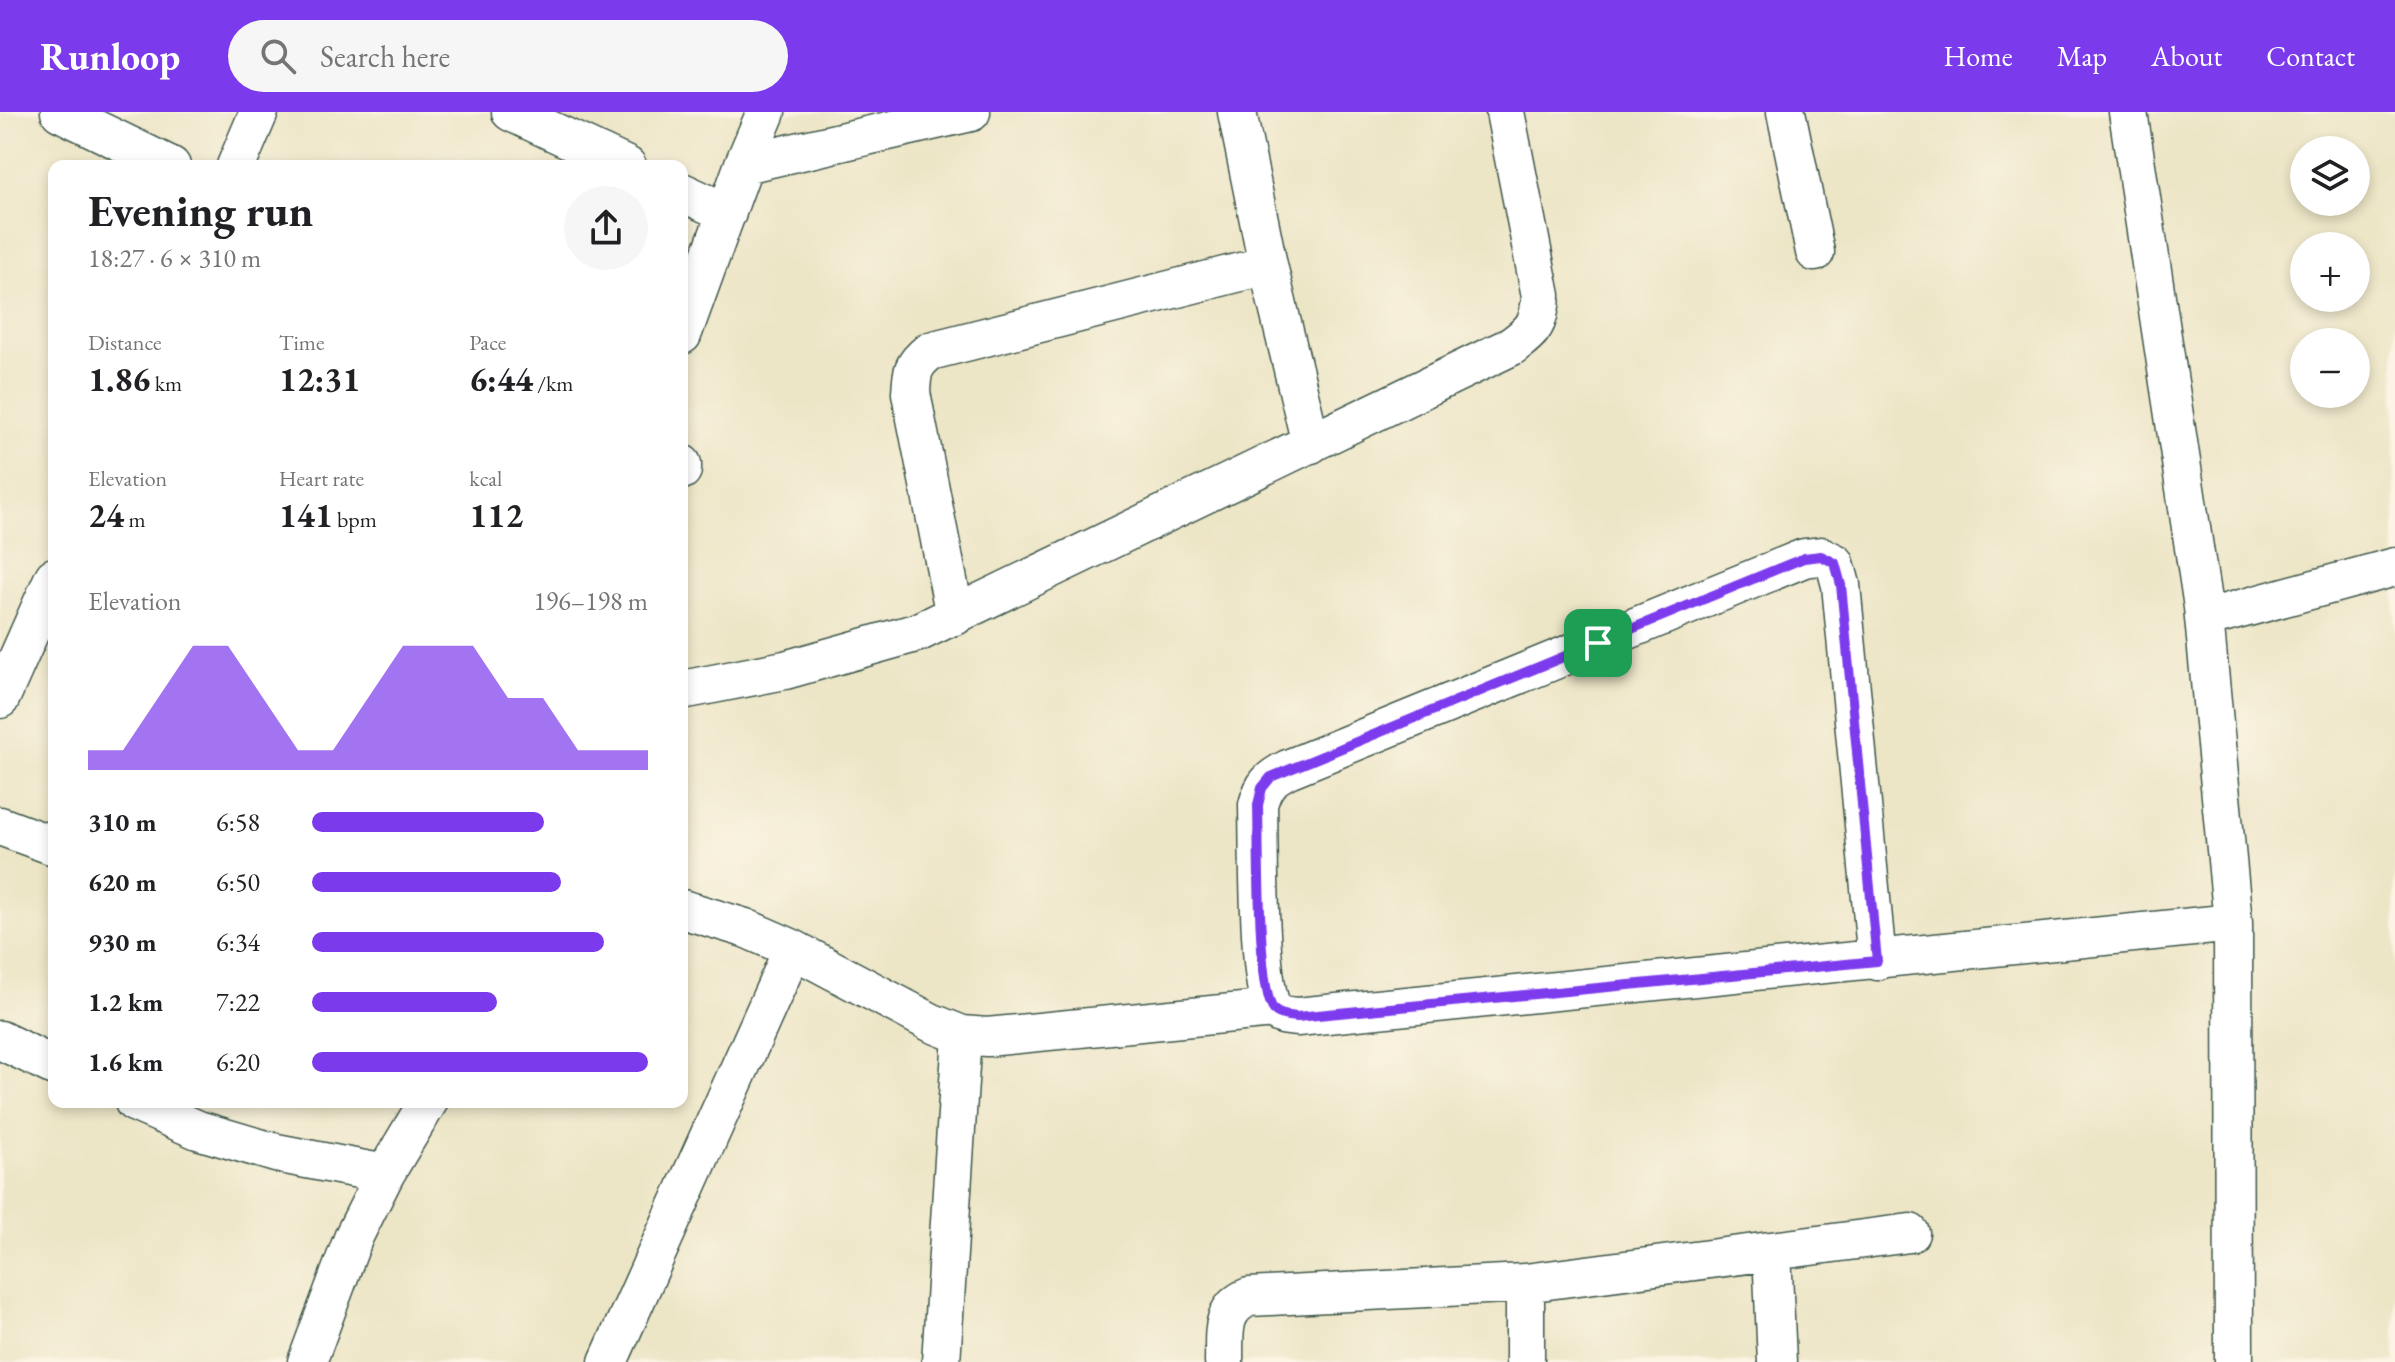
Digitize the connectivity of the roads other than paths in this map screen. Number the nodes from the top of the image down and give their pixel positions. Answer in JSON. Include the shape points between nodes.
{"nodes":[{"id":1,"x":60,"y":112,"type":"edge"},
{"id":2,"x":259,"y":112,"type":"edge"},
{"id":3,"x":511,"y":112,"type":"edge"},
{"id":4,"x":766,"y":112,"type":"edge"},
{"id":5,"x":971,"y":112,"type":"edge"},
{"id":6,"x":1237,"y":112,"type":"edge"},
{"id":7,"x":1505,"y":112,"type":"edge"},
{"id":8,"x":1786,"y":112,"type":"edge"},
{"id":9,"x":2128,"y":112,"type":"edge"},
{"id":10,"x":159,"y":160,"type":"edge"},
{"id":11,"x":239,"y":160,"type":"edge"},
{"id":12,"x":614,"y":160,"type":"edge"},
{"id":13,"x":744,"y":164,"type":"junction"},
{"id":14,"x":688,"y":195,"type":"edge"},
{"id":15,"x":727,"y":213,"type":"junction"},
{"id":16,"x":1815,"y":252,"type":"dead end"},
{"id":17,"x":1268,"y":265,"type":"junction"},
{"id":18,"x":688,"y":319,"type":"edge"},
{"id":19,"x":1311,"y":444,"type":"junction"},
{"id":20,"x":2395,"y":567,"type":"edge"},
{"id":21,"x":48,"y":591,"type":"edge"},
{"id":22,"x":955,"y":616,"type":"junction"},
{"id":23,"x":2204,"y":619,"type":"junction"},
{"id":24,"x":688,"y":689,"type":"edge"},
{"id":25,"x":0,"y":699,"type":"edge"},
{"id":26,"x":0,"y":826,"type":"edge"},
{"id":27,"x":48,"y":844,"type":"edge"},
{"id":28,"x":688,"y":911,"type":"edge"},
{"id":29,"x":2233,"y":923,"type":"junction"},
{"id":30,"x":793,"y":949,"type":"junction"},
{"id":31,"x":1877,"y":961,"type":"junction"},
{"id":32,"x":1273,"y":1009,"type":"junction"},
{"id":33,"x":962,"y":1035,"type":"junction"},
{"id":34,"x":0,"y":1040,"type":"edge"},
{"id":35,"x":48,"y":1063,"type":"edge"},
{"id":36,"x":148,"y":1108,"type":"edge"},
{"id":37,"x":424,"y":1108,"type":"edge"},
{"id":38,"x":385,"y":1174,"type":"junction"},
{"id":39,"x":1910,"y":1233,"type":"dead end"},
{"id":40,"x":1772,"y":1251,"type":"junction"},
{"id":41,"x":1525,"y":1283,"type":"junction"},
{"id":42,"x":307,"y":1362,"type":"edge"},
{"id":43,"x":608,"y":1362,"type":"edge"},
{"id":44,"x":941,"y":1362,"type":"edge"},
{"id":45,"x":1224,"y":1362,"type":"edge"},
{"id":46,"x":1525,"y":1362,"type":"edge"},
{"id":47,"x":1777,"y":1362,"type":"edge"},
{"id":48,"x":2234,"y":1362,"type":"edge"}],
"edges":[{"from":1,"to":10,"type":"street"},
{"from":2,"to":11,"type":"street"},
{"from":3,"to":12,"type":"street"},
{"from":4,"to":13,"type":"street"},
{"from":5,"to":13,"type":"street"},
{"from":6,"to":17,"type":"street"},
{"from":7,"to":19,"type":"street","via":[[1541,296],[1540,316],[1531,332]]},
{"from":8,"to":16,"type":"street"},
{"from":9,"to":23,"type":"street"},
{"from":13,"to":15,"type":"street"},
{"from":14,"to":15,"type":"street"},
{"from":15,"to":18,"type":"street"},
{"from":17,"to":19,"type":"street"},
{"from":17,"to":22,"type":"street","via":[[930,351],[919,359],[911,393]]},
{"from":19,"to":22,"type":"street"},
{"from":20,"to":23,"type":"street"},
{"from":21,"to":25,"type":"street"},
{"from":22,"to":24,"type":"street","via":[[919,632],[798,666]]},
{"from":23,"to":29,"type":"street"},
{"from":26,"to":27,"type":"street"},
{"from":28,"to":30,"type":"street"},
{"from":29,"to":31,"type":"street"},
{"from":29,"to":48,"type":"street"},
{"from":30,"to":33,"type":"street"},
{"from":30,"to":43,"type":"street"},
{"from":31,"to":32,"type":"street","via":[[1297,1017]]},
{"from":31,"to":32,"type":"street","via":[[1841,585],[1835,563],[1821,556],[1804,558],[1271,777],[1258,805],[1263,965]]},
{"from":32,"to":33,"type":"street","via":[[987,1037]]},
{"from":33,"to":44,"type":"street"},
{"from":34,"to":35,"type":"street"},
{"from":36,"to":38,"type":"street","via":[[198,1130],[276,1153]]},
{"from":37,"to":38,"type":"street"},
{"from":38,"to":42,"type":"street","via":[[354,1236]]},
{"from":39,"to":40,"type":"street"},
{"from":40,"to":41,"type":"street"},
{"from":40,"to":47,"type":"street"},
{"from":41,"to":45,"type":"street","via":[[1249,1297],[1231,1308],[1226,1320]]},
{"from":41,"to":46,"type":"street"}]}
